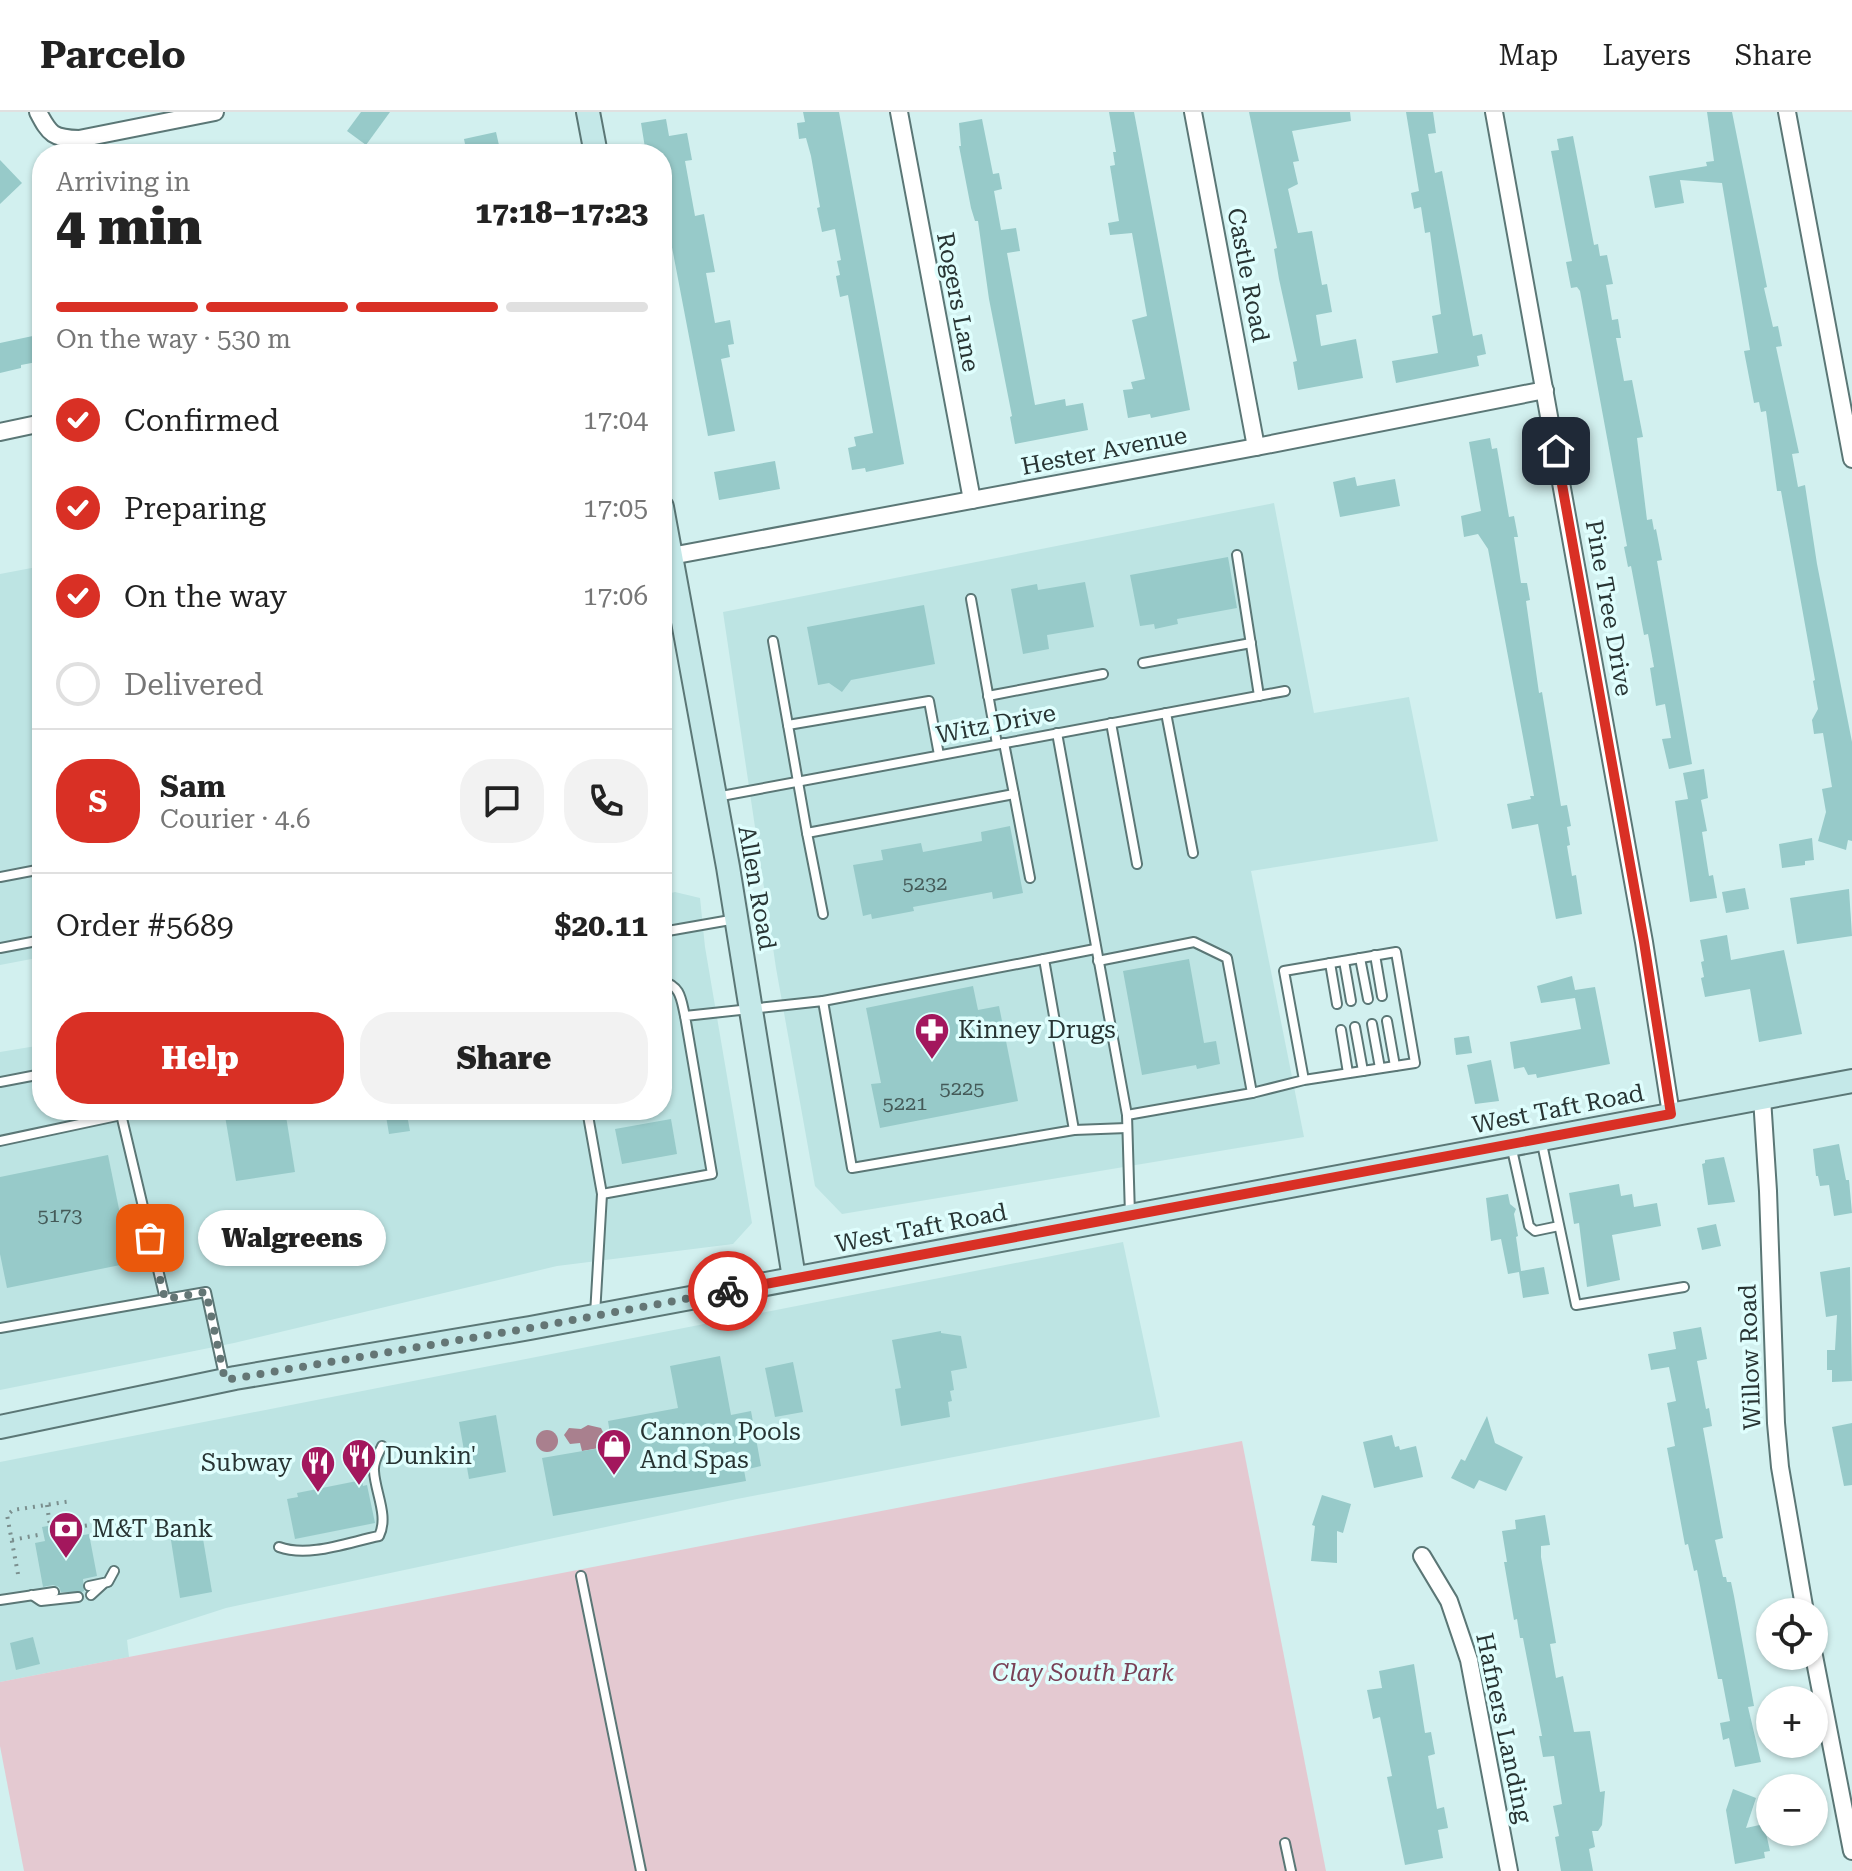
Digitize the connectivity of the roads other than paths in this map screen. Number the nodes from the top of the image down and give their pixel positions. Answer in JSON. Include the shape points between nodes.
{"nodes":[{"id":1,"x":38,"y":112,"type":"edge"},
{"id":2,"x":215,"y":112,"type":"edge"},
{"id":3,"x":588,"y":112,"type":"edge"},
{"id":4,"x":899,"y":112,"type":"edge"},
{"id":5,"x":1193,"y":112,"type":"edge"},
{"id":6,"x":1494,"y":112,"type":"edge"},
{"id":7,"x":1787,"y":112,"type":"edge"},
{"id":8,"x":594,"y":144,"type":"edge"},
{"id":9,"x":1545,"y":390,"type":"junction"},
{"id":10,"x":32,"y":425,"type":"edge"},
{"id":11,"x":0,"y":432,"type":"edge"},
{"id":12,"x":1256,"y":447,"type":"junction"},
{"id":13,"x":1852,"y":459,"type":"edge"},
{"id":14,"x":972,"y":500,"type":"junction"},
{"id":15,"x":1237,"y":555,"type":"dead end"},
{"id":16,"x":672,"y":556,"type":"edge"},
{"id":17,"x":672,"y":561,"type":"edge"},
{"id":18,"x":971,"y":599,"type":"dead end"},
{"id":19,"x":773,"y":641,"type":"dead end"},
{"id":20,"x":1251,"y":643,"type":"junction"},
{"id":21,"x":1143,"y":663,"type":"dead end"},
{"id":22,"x":1103,"y":674,"type":"dead end"},
{"id":23,"x":1285,"y":691,"type":"dead end"},
{"id":24,"x":988,"y":696,"type":"junction"},
{"id":25,"x":1259,"y":696,"type":"junction"},
{"id":26,"x":1166,"y":713,"type":"junction"},
{"id":27,"x":1111,"y":723,"type":"junction"},
{"id":28,"x":788,"y":725,"type":"junction"},
{"id":29,"x":1057,"y":733,"type":"junction"},
{"id":30,"x":1000,"y":744,"type":"junction"},
{"id":31,"x":939,"y":755,"type":"junction"},
{"id":32,"x":798,"y":781,"type":"junction"},
{"id":33,"x":1014,"y":794,"type":"junction"},
{"id":34,"x":715,"y":797,"type":"junction"},
{"id":35,"x":807,"y":833,"type":"junction"},
{"id":36,"x":1193,"y":853,"type":"dead end"},
{"id":37,"x":1137,"y":864,"type":"dead end"},
{"id":38,"x":32,"y":871,"type":"edge"},
{"id":39,"x":0,"y":877,"type":"edge"},
{"id":40,"x":1030,"y":878,"type":"dead end"},
{"id":41,"x":823,"y":914,"type":"dead end"},
{"id":42,"x":737,"y":919,"type":"junction"},
{"id":43,"x":672,"y":930,"type":"edge"},
{"id":44,"x":32,"y":942,"type":"edge"},
{"id":45,"x":0,"y":948,"type":"edge"},
{"id":46,"x":1095,"y":949,"type":"junction"},
{"id":47,"x":1375,"y":955,"type":"junction"},
{"id":48,"x":1360,"y":958,"type":"junction"},
{"id":49,"x":1044,"y":959,"type":"junction"},
{"id":50,"x":1098,"y":961,"type":"junction"},
{"id":51,"x":1344,"y":961,"type":"junction"},
{"id":52,"x":1330,"y":963,"type":"junction"},
{"id":53,"x":672,"y":984,"type":"edge"},
{"id":54,"x":1382,"y":996,"type":"dead end"},
{"id":55,"x":1368,"y":999,"type":"dead end"},
{"id":56,"x":823,"y":1001,"type":"junction"},
{"id":57,"x":1351,"y":1001,"type":"dead end"},
{"id":58,"x":1337,"y":1004,"type":"dead end"},
{"id":59,"x":751,"y":1008,"type":"junction"},
{"id":60,"x":685,"y":1016,"type":"junction"},
{"id":61,"x":1387,"y":1021,"type":"dead end"},
{"id":62,"x":1372,"y":1024,"type":"dead end"},
{"id":63,"x":1355,"y":1027,"type":"dead end"},
{"id":64,"x":1341,"y":1030,"type":"dead end"},
{"id":65,"x":1395,"y":1066,"type":"junction"},
{"id":66,"x":1380,"y":1068,"type":"junction"},
{"id":67,"x":1363,"y":1071,"type":"junction"},
{"id":68,"x":1348,"y":1073,"type":"junction"},
{"id":69,"x":32,"y":1076,"type":"edge"},
{"id":70,"x":1304,"y":1080,"type":"junction"},
{"id":71,"x":1852,"y":1081,"type":"edge"},
{"id":72,"x":0,"y":1082,"type":"edge"},
{"id":73,"x":1252,"y":1093,"type":"junction"},
{"id":74,"x":1762,"y":1098,"type":"junction"},
{"id":75,"x":1671,"y":1114,"type":"junction"},
{"id":76,"x":1127,"y":1115,"type":"junction"},
{"id":77,"x":91,"y":1120,"type":"edge"},
{"id":78,"x":123,"y":1120,"type":"edge"},
{"id":79,"x":589,"y":1120,"type":"edge"},
{"id":80,"x":1127,"y":1128,"type":"junction"},
{"id":81,"x":1074,"y":1130,"type":"junction"},
{"id":82,"x":1541,"y":1139,"type":"junction"},
{"id":83,"x":0,"y":1141,"type":"edge"},
{"id":84,"x":1511,"y":1144,"type":"junction"},
{"id":85,"x":602,"y":1194,"type":"junction"},
{"id":86,"x":1130,"y":1215,"type":"junction"},
{"id":87,"x":1559,"y":1226,"type":"junction"},
{"id":88,"x":794,"y":1278,"type":"junction"},
{"id":89,"x":1684,"y":1287,"type":"dead end"},
{"id":90,"x":165,"y":1299,"type":"junction"},
{"id":91,"x":595,"y":1316,"type":"junction"},
{"id":92,"x":0,"y":1328,"type":"edge"},
{"id":93,"x":225,"y":1380,"type":"junction"},
{"id":94,"x":0,"y":1427,"type":"edge"},
{"id":95,"x":382,"y":1446,"type":"dead end"},
{"id":96,"x":279,"y":1547,"type":"dead end"},
{"id":97,"x":1422,"y":1556,"type":"dead end"},
{"id":98,"x":114,"y":1571,"type":"dead end"},
{"id":99,"x":581,"y":1576,"type":"dead end"},
{"id":100,"x":90,"y":1590,"type":"dead end"},
{"id":101,"x":54,"y":1592,"type":"dead end"},
{"id":102,"x":32,"y":1595,"type":"junction"},
{"id":103,"x":78,"y":1597,"type":"dead end"},
{"id":104,"x":1803,"y":1598,"type":"edge"},
{"id":105,"x":0,"y":1600,"type":"edge"},
{"id":106,"x":1817,"y":1670,"type":"edge"},
{"id":107,"x":1285,"y":1843,"type":"dead end"},
{"id":108,"x":1852,"y":1851,"type":"edge"},
{"id":109,"x":641,"y":1871,"type":"edge"},
{"id":110,"x":1291,"y":1871,"type":"edge"},
{"id":111,"x":1509,"y":1871,"type":"edge"}],
"edges":[{"from":1,"to":2,"type":"street","via":[[47,130],[59,138],[79,139]]},
{"from":3,"to":8,"type":"main road"},
{"from":4,"to":14,"type":"street","name":"Rogers Lane"},
{"from":5,"to":12,"type":"street","name":"Castle Road"},
{"from":6,"to":9,"type":"street","name":"Pine Tree Drive"},
{"from":7,"to":13,"type":"street"},
{"from":9,"to":12,"type":"street","name":"Hester Avenue"},
{"from":9,"to":75,"type":"street","name":"Pine Tree Drive"},
{"from":10,"to":11,"type":"street"},
{"from":12,"to":14,"type":"street","name":"Hester Avenue"},
{"from":14,"to":16,"type":"street","name":"Hester Avenue"},
{"from":15,"to":20,"type":"lane"},
{"from":17,"to":34,"type":"main road","name":"Allen Road"},
{"from":18,"to":24,"type":"lane"},
{"from":19,"to":28,"type":"lane"},
{"from":20,"to":21,"type":"lane"},
{"from":20,"to":25,"type":"lane"},
{"from":22,"to":24,"type":"lane"},
{"from":23,"to":25,"type":"lane","name":"Witz Drive"},
{"from":24,"to":30,"type":"lane"},
{"from":25,"to":26,"type":"lane","name":"Witz Drive"},
{"from":26,"to":27,"type":"lane","name":"Witz Drive"},
{"from":26,"to":36,"type":"lane"},
{"from":27,"to":29,"type":"lane","name":"Witz Drive"},
{"from":27,"to":37,"type":"lane"},
{"from":28,"to":31,"type":"lane","via":[[929,701]]},
{"from":28,"to":32,"type":"lane"},
{"from":29,"to":30,"type":"lane","name":"Witz Drive"},
{"from":29,"to":46,"type":"lane"},
{"from":30,"to":31,"type":"lane","name":"Witz Drive"},
{"from":30,"to":33,"type":"lane"},
{"from":31,"to":32,"type":"lane","name":"Witz Drive"},
{"from":32,"to":34,"type":"lane","name":"Witz Drive"},
{"from":32,"to":35,"type":"lane"},
{"from":33,"to":35,"type":"lane"},
{"from":33,"to":40,"type":"lane"},
{"from":34,"to":42,"type":"main road","name":"Allen Road"},
{"from":35,"to":41,"type":"lane"},
{"from":38,"to":39,"type":"lane"},
{"from":42,"to":43,"type":"lane"},
{"from":42,"to":59,"type":"main road","name":"Allen Road"},
{"from":44,"to":45,"type":"lane"},
{"from":46,"to":49,"type":"lane"},
{"from":46,"to":50,"type":"lane"},
{"from":47,"to":48,"type":"lane"},
{"from":47,"to":54,"type":"lane"},
{"from":47,"to":65,"type":"lane","via":[[1396,952],[1415,1063]]},
{"from":48,"to":51,"type":"lane"},
{"from":48,"to":55,"type":"lane"},
{"from":49,"to":56,"type":"lane"},
{"from":49,"to":81,"type":"lane"},
{"from":50,"to":73,"type":"lane","via":[[1194,942],[1227,958]]},
{"from":50,"to":76,"type":"lane"},
{"from":51,"to":52,"type":"lane"},
{"from":51,"to":57,"type":"lane"},
{"from":52,"to":58,"type":"lane"},
{"from":52,"to":70,"type":"lane","via":[[1284,971]]},
{"from":53,"to":60,"type":"lane"},
{"from":56,"to":59,"type":"lane"},
{"from":56,"to":81,"type":"lane","via":[[852,1168]]},
{"from":59,"to":60,"type":"lane"},
{"from":59,"to":88,"type":"main road","name":"Allen Road"},
{"from":60,"to":85,"type":"lane","via":[[712,1174]]},
{"from":61,"to":65,"type":"lane"},
{"from":62,"to":66,"type":"lane"},
{"from":63,"to":67,"type":"lane"},
{"from":64,"to":68,"type":"lane"},
{"from":65,"to":66,"type":"lane"},
{"from":66,"to":67,"type":"lane"},
{"from":67,"to":68,"type":"lane"},
{"from":68,"to":70,"type":"lane"},
{"from":69,"to":72,"type":"lane"},
{"from":70,"to":73,"type":"lane"},
{"from":71,"to":74,"type":"main road","name":"West Taft Road"},
{"from":73,"to":76,"type":"lane"},
{"from":74,"to":75,"type":"main road","name":"West Taft Road"},
{"from":74,"to":104,"type":"street","name":"Willow Road","via":[[1774,1398]]},
{"from":75,"to":82,"type":"main road","name":"West Taft Road"},
{"from":76,"to":80,"type":"lane"},
{"from":77,"to":83,"type":"lane"},
{"from":78,"to":90,"type":"lane"},
{"from":79,"to":85,"type":"lane"},
{"from":80,"to":81,"type":"lane"},
{"from":80,"to":86,"type":"lane"},
{"from":82,"to":84,"type":"main road","name":"West Taft Road"},
{"from":82,"to":87,"type":"lane"},
{"from":84,"to":86,"type":"main road","name":"West Taft Road"},
{"from":84,"to":87,"type":"lane","via":[[1529,1226],[1535,1231]]},
{"from":85,"to":91,"type":"lane"},
{"from":86,"to":88,"type":"main road","name":"West Taft Road"},
{"from":87,"to":89,"type":"lane","via":[[1576,1305]]},
{"from":88,"to":91,"type":"main road","name":"West Taft Road"},
{"from":90,"to":92,"type":"lane"},
{"from":90,"to":93,"type":"lane","via":[[206,1292]]},
{"from":91,"to":93,"type":"main road","name":"West Taft Road"},
{"from":93,"to":94,"type":"main road","name":"West Taft Road"},
{"from":95,"to":96,"type":"lane","via":[[373,1467],[382,1512],[379,1536],[312,1549]]},
{"from":97,"to":111,"type":"street","name":"Hafners Landing","via":[[1449,1601],[1469,1660]]},
{"from":98,"to":100,"type":"lane","via":[[112,1578]]},
{"from":99,"to":109,"type":"lane"},
{"from":101,"to":102,"type":"lane"},
{"from":102,"to":103,"type":"lane","via":[[41,1601]]},
{"from":102,"to":105,"type":"lane"},
{"from":106,"to":108,"type":"street"},
{"from":107,"to":110,"type":"lane"}]}
